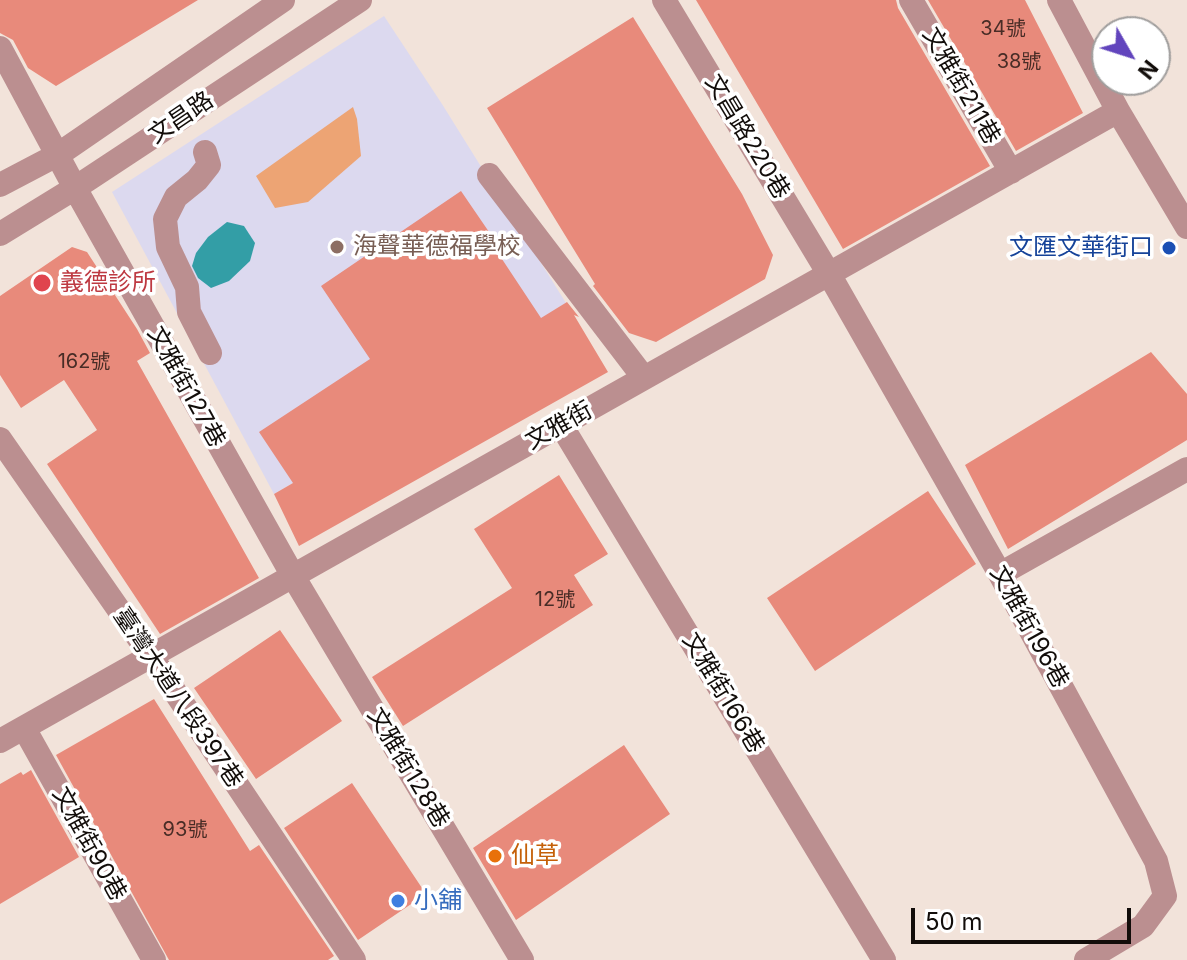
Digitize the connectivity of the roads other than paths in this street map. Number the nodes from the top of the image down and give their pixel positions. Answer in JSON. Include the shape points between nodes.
{"nodes":[{"id":1,"x":283,"y":0,"type":"edge"},
{"id":2,"x":360,"y":0,"type":"edge"},
{"id":3,"x":664,"y":0,"type":"edge"},
{"id":4,"x":911,"y":0,"type":"edge"},
{"id":5,"x":1059,"y":0,"type":"edge"},
{"id":6,"x":0,"y":48,"type":"edge"},
{"id":7,"x":1118,"y":111,"type":"junction"},
{"id":8,"x":205,"y":152,"type":"dead end"},
{"id":9,"x":59,"y":154,"type":"junction"},
{"id":10,"x":1011,"y":172,"type":"junction"},
{"id":11,"x":489,"y":175,"type":"dead end"},
{"id":12,"x":0,"y":185,"type":"edge"},
{"id":13,"x":75,"y":188,"type":"junction"},
{"id":14,"x":1187,"y":227,"type":"edge"},
{"id":15,"x":0,"y":234,"type":"edge"},
{"id":16,"x":829,"y":274,"type":"junction"},
{"id":17,"x":210,"y":353,"type":"dead end"},
{"id":18,"x":644,"y":378,"type":"junction"},
{"id":19,"x":561,"y":425,"type":"junction"},
{"id":20,"x":0,"y":439,"type":"edge"},
{"id":21,"x":1187,"y":469,"type":"edge"},
{"id":22,"x":1000,"y":574,"type":"junction"},
{"id":23,"x":293,"y":576,"type":"junction"},
{"id":24,"x":151,"y":656,"type":"junction"},
{"id":25,"x":24,"y":728,"type":"junction"},
{"id":26,"x":0,"y":741,"type":"edge"},
{"id":27,"x":154,"y":960,"type":"edge"},
{"id":28,"x":354,"y":960,"type":"edge"},
{"id":29,"x":522,"y":960,"type":"edge"},
{"id":30,"x":884,"y":960,"type":"edge"},
{"id":31,"x":1086,"y":960,"type":"edge"}],
"edges":[{"from":1,"to":9,"type":"street","name":"文昌路"},
{"from":2,"to":13,"type":"street","name":"文昌路"},
{"from":3,"to":16,"type":"street","name":"文昌路220巷"},
{"from":4,"to":10,"type":"street","name":"文雅街211巷"},
{"from":5,"to":7,"type":"street"},
{"from":6,"to":9,"type":"street","name":"文雅街127巷"},
{"from":7,"to":10,"type":"street","name":"文雅街"},
{"from":7,"to":14,"type":"street"},
{"from":8,"to":17,"type":"street","via":[[209,165],[176,197],[165,219],[168,247],[187,287],[189,312]]},
{"from":9,"to":12,"type":"street","name":"文昌路"},
{"from":9,"to":13,"type":"street","name":"文雅街127巷"},
{"from":10,"to":16,"type":"street","name":"文雅街"},
{"from":11,"to":18,"type":"street"},
{"from":13,"to":15,"type":"street","name":"文昌路"},
{"from":13,"to":23,"type":"street","name":"文雅街127巷"},
{"from":16,"to":18,"type":"street","name":"文雅街"},
{"from":16,"to":22,"type":"street","name":"文雅街196巷"},
{"from":18,"to":19,"type":"street","name":"文雅街"},
{"from":19,"to":23,"type":"street","name":"文雅街"},
{"from":19,"to":30,"type":"street","name":"文雅街166巷"},
{"from":20,"to":24,"type":"street","name":"臺灣大道八段397巷"},
{"from":21,"to":22,"type":"street"},
{"from":22,"to":31,"type":"street","name":"文雅街196巷","via":[[1156,861],[1165,896],[1143,926]]},
{"from":23,"to":24,"type":"street","name":"文雅街"},
{"from":23,"to":29,"type":"street","name":"文雅街128巷"},
{"from":24,"to":25,"type":"street","name":"文雅街"},
{"from":24,"to":28,"type":"street","name":"臺灣大道八段397巷"},
{"from":25,"to":26,"type":"street","name":"文雅街"},
{"from":25,"to":27,"type":"street","name":"文雅街90巷"}]}
